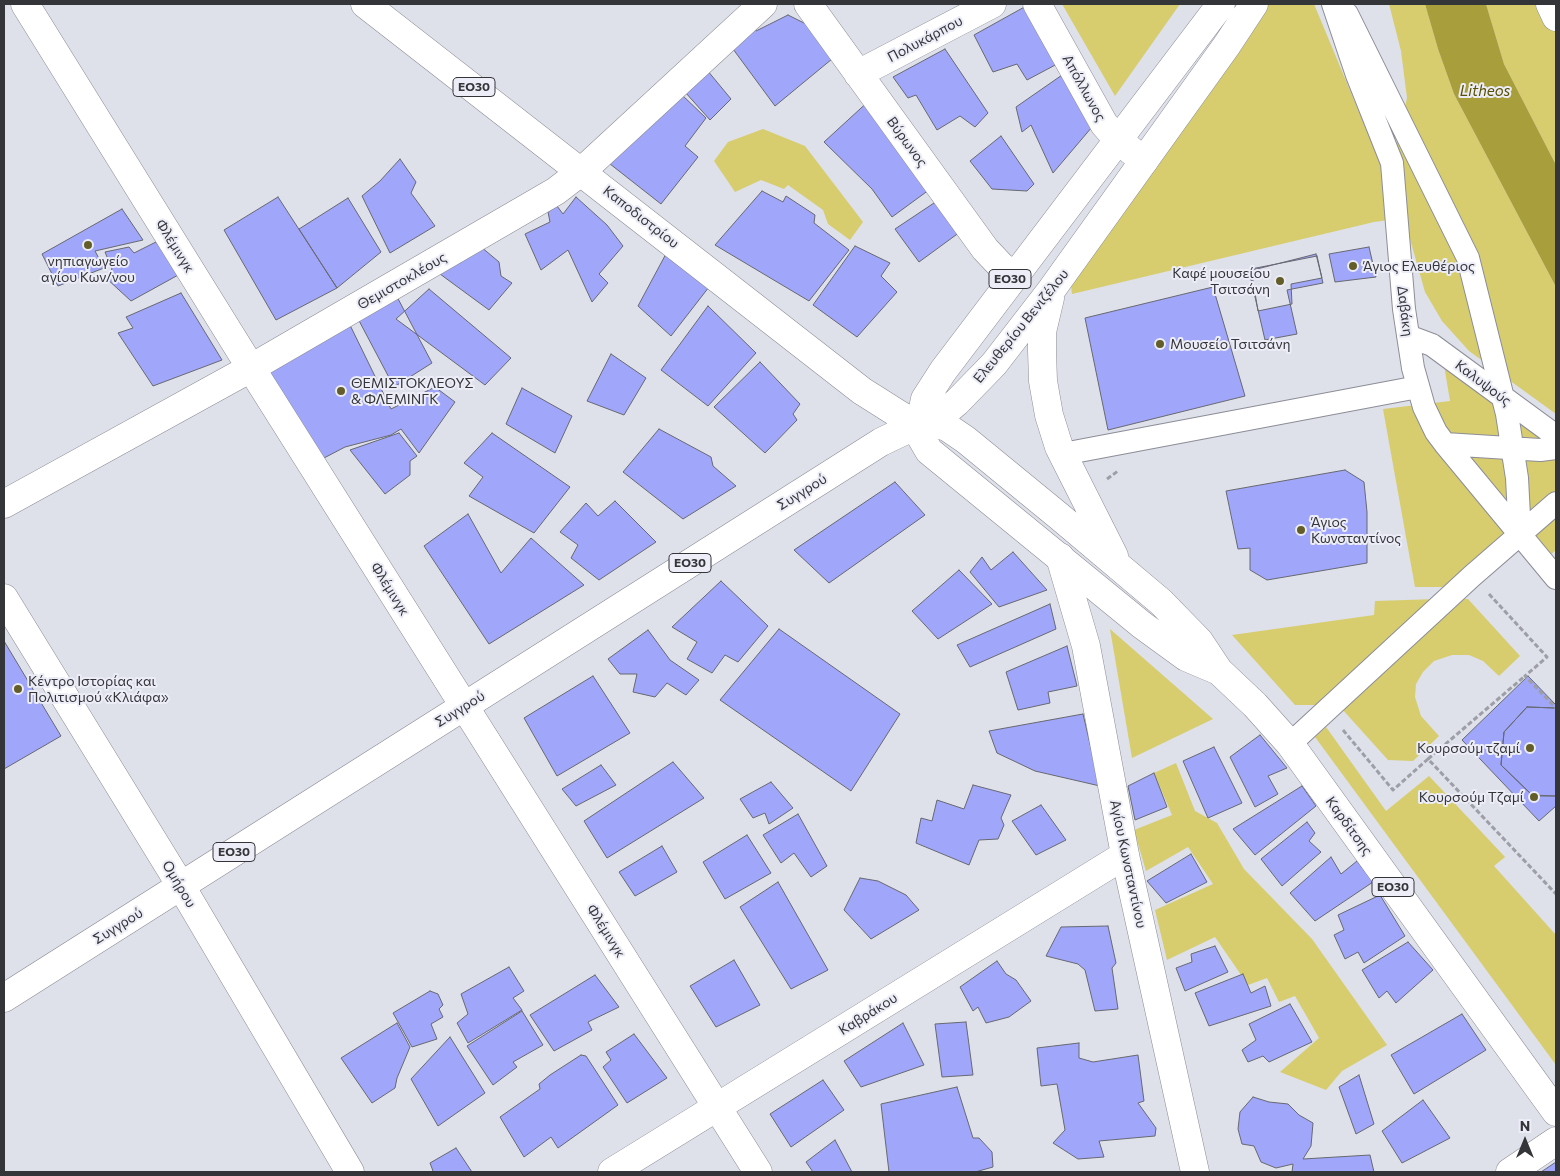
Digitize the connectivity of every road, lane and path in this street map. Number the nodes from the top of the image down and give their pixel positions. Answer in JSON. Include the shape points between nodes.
{"nodes":[{"id":1,"x":25,"y":4,"type":"edge"},
{"id":2,"x":365,"y":4,"type":"edge"},
{"id":3,"x":763,"y":4,"type":"edge"},
{"id":4,"x":808,"y":4,"type":"edge"},
{"id":5,"x":992,"y":4,"type":"edge"},
{"id":6,"x":1037,"y":4,"type":"edge"},
{"id":7,"x":1221,"y":4,"type":"edge"},
{"id":8,"x":1254,"y":4,"type":"edge"},
{"id":9,"x":1333,"y":4,"type":"edge"},
{"id":10,"x":1342,"y":4,"type":"edge"},
{"id":11,"x":1550,"y":4,"type":"edge"},
{"id":12,"x":1556,"y":16,"type":"edge"},
{"id":13,"x":858,"y":74,"type":"junction"},
{"id":14,"x":1118,"y":140,"type":"junction"},
{"id":15,"x":1144,"y":161,"type":"junction"},
{"id":16,"x":582,"y":171,"type":"junction"},
{"id":17,"x":1014,"y":274,"type":"junction"},
{"id":18,"x":1052,"y":290,"type":"junction"},
{"id":19,"x":1408,"y":336,"type":"junction"},
{"id":20,"x":251,"y":368,"type":"junction"},
{"id":21,"x":1418,"y":387,"type":"junction"},
{"id":22,"x":1503,"y":398,"type":"junction"},
{"id":23,"x":920,"y":427,"type":"junction"},
{"id":24,"x":1556,"y":436,"type":"edge"},
{"id":25,"x":1445,"y":444,"type":"junction"},
{"id":26,"x":1512,"y":448,"type":"junction"},
{"id":27,"x":1556,"y":448,"type":"edge"},
{"id":28,"x":1063,"y":454,"type":"junction"},
{"id":29,"x":1556,"y":503,"type":"edge"},
{"id":30,"x":4,"y":504,"type":"edge"},
{"id":31,"x":1520,"y":535,"type":"junction"},
{"id":32,"x":1060,"y":557,"type":"junction"},
{"id":33,"x":1120,"y":568,"type":"junction"},
{"id":34,"x":1472,"y":576,"type":"junction"},
{"id":35,"x":1556,"y":578,"type":"edge"},
{"id":36,"x":4,"y":598,"type":"edge"},
{"id":37,"x":1219,"y":671,"type":"junction"},
{"id":38,"x":1525,"y":676,"type":"junction"},
{"id":39,"x":464,"y":706,"type":"junction"},
{"id":40,"x":1556,"y":708,"type":"edge"},
{"id":41,"x":1327,"y":710,"type":"junction"},
{"id":42,"x":1290,"y":744,"type":"junction"},
{"id":43,"x":1428,"y":759,"type":"junction"},
{"id":44,"x":1125,"y":855,"type":"junction"},
{"id":45,"x":181,"y":886,"type":"junction"},
{"id":46,"x":1556,"y":894,"type":"edge"},
{"id":47,"x":4,"y":998,"type":"edge"},
{"id":48,"x":718,"y":1107,"type":"junction"},
{"id":49,"x":1556,"y":1112,"type":"edge"},
{"id":50,"x":1556,"y":1141,"type":"edge"},
{"id":51,"x":350,"y":1172,"type":"edge"},
{"id":52,"x":612,"y":1172,"type":"edge"},
{"id":53,"x":758,"y":1172,"type":"edge"},
{"id":54,"x":1195,"y":1172,"type":"edge"},
{"id":55,"x":1510,"y":1172,"type":"edge"}],
"edges":[{"from":1,"to":20,"type":"street","name":"Φλέμινγκ"},
{"from":2,"to":16,"type":"street","name":"Καποδιστρίου","number":"ΕΟ30"},
{"from":3,"to":16,"type":"street","name":"Θεμιστοκλέους"},
{"from":4,"to":13,"type":"street","name":"Βύρωνος"},
{"from":5,"to":13,"type":"street","name":"Πολυκάρπου"},
{"from":6,"to":14,"type":"street","name":"Απόλλωνος","via":[[1096,112]]},
{"from":7,"to":14,"type":"street","number":"ΕΟ30"},
{"from":8,"to":15,"type":"street","name":"Ελευθερίου Βενιζέλου","number":"ΕΟ30"},
{"from":9,"to":19,"type":"street","name":"Δαβάκη","via":[[1392,163]]},
{"from":10,"to":22,"type":"street","via":[[1468,258]]},
{"from":11,"to":12,"type":"street"},
{"from":13,"to":17,"type":"street","name":"Βύρωνος","via":[[985,249],[1002,267]]},
{"from":14,"to":15,"type":"street","name":"Απόλλωνος"},
{"from":14,"to":17,"type":"street","number":"ΕΟ30"},
{"from":15,"to":18,"type":"street","name":"Ελευθερίου Βενιζέλου","number":"ΕΟ30"},
{"from":16,"to":20,"type":"street","name":"Θεμιστοκλέους","via":[[556,191]]},
{"from":16,"to":23,"type":"street","name":"Καποδιστρίου","number":"ΕΟ30","via":[[862,391]]},
{"from":17,"to":23,"type":"street","number":"ΕΟ30","via":[[933,385],[925,399]]},
{"from":18,"to":23,"type":"street","name":"Ελευθερίου Βενιζέλου","number":"ΕΟ30","via":[[994,364],[957,402]]},
{"from":18,"to":28,"type":"street","via":[[1042,332],[1044,381],[1049,414]]},
{"from":19,"to":21,"type":"street","name":"Δαβάκη"},
{"from":19,"to":22,"type":"street","name":"Καλυψούς","via":[[1432,345]]},
{"from":20,"to":30,"type":"street","name":"Θεμιστοκλέους"},
{"from":20,"to":39,"type":"street","name":"Φλέμινγκ"},
{"from":21,"to":25,"type":"street","name":"Δαβάκη","via":[[1430,420]]},
{"from":21,"to":28,"type":"street"},
{"from":22,"to":24,"type":"street","name":"Καλυψούς"},
{"from":22,"to":26,"type":"street"},
{"from":23,"to":32,"type":"street","number":"ΕΟ30","via":[[922,439],[930,451]]},
{"from":23,"to":33,"type":"street","number":"ΕΟ30","via":[[943,425],[955,431]]},
{"from":23,"to":39,"type":"street","name":"Συγγρού","number":"ΕΟ30","via":[[881,442]]},
{"from":25,"to":26,"type":"street"},
{"from":25,"to":31,"type":"street","name":"Δαβάκη"},
{"from":26,"to":27,"type":"street"},
{"from":26,"to":31,"type":"street"},
{"from":28,"to":33,"type":"street"},
{"from":29,"to":31,"type":"street"},
{"from":31,"to":34,"type":"street"},
{"from":31,"to":35,"type":"street","name":"Δαβάκη"},
{"from":32,"to":37,"type":"street","number":"ΕΟ30","via":[[1186,658]]},
{"from":32,"to":44,"type":"street","name":"Αγίου Κωνσταντίνου","via":[[1086,646]]},
{"from":33,"to":37,"type":"street","number":"ΕΟ30","via":[[1161,602],[1199,641]]},
{"from":34,"to":38,"type":"path","via":[[1547,657]]},
{"from":34,"to":41,"type":"street"},
{"from":36,"to":45,"type":"street","name":"Ομήρου"},
{"from":37,"to":42,"type":"street","name":"Καρδίτσης","number":"ΕΟ30"},
{"from":38,"to":40,"type":"path"},
{"from":38,"to":43,"type":"path"},
{"from":39,"to":45,"type":"street","name":"Συγγρού","number":"ΕΟ30"},
{"from":39,"to":48,"type":"street","name":"Φλέμινγκ"},
{"from":41,"to":42,"type":"street"},
{"from":41,"to":43,"type":"path","via":[[1393,790]]},
{"from":42,"to":49,"type":"street","name":"Καρδίτσης","number":"ΕΟ30"},
{"from":43,"to":46,"type":"path"},
{"from":44,"to":48,"type":"street","name":"Καβράκου"},
{"from":44,"to":54,"type":"street","name":"Αγίου Κωνσταντίνου"},
{"from":45,"to":47,"type":"street","name":"Συγγρού","number":"ΕΟ30"},
{"from":45,"to":51,"type":"street","name":"Ομήρου"},
{"from":48,"to":52,"type":"street","name":"Καβράκου"},
{"from":48,"to":53,"type":"street","name":"Φλέμινγκ"},
{"from":50,"to":55,"type":"street"}]}
